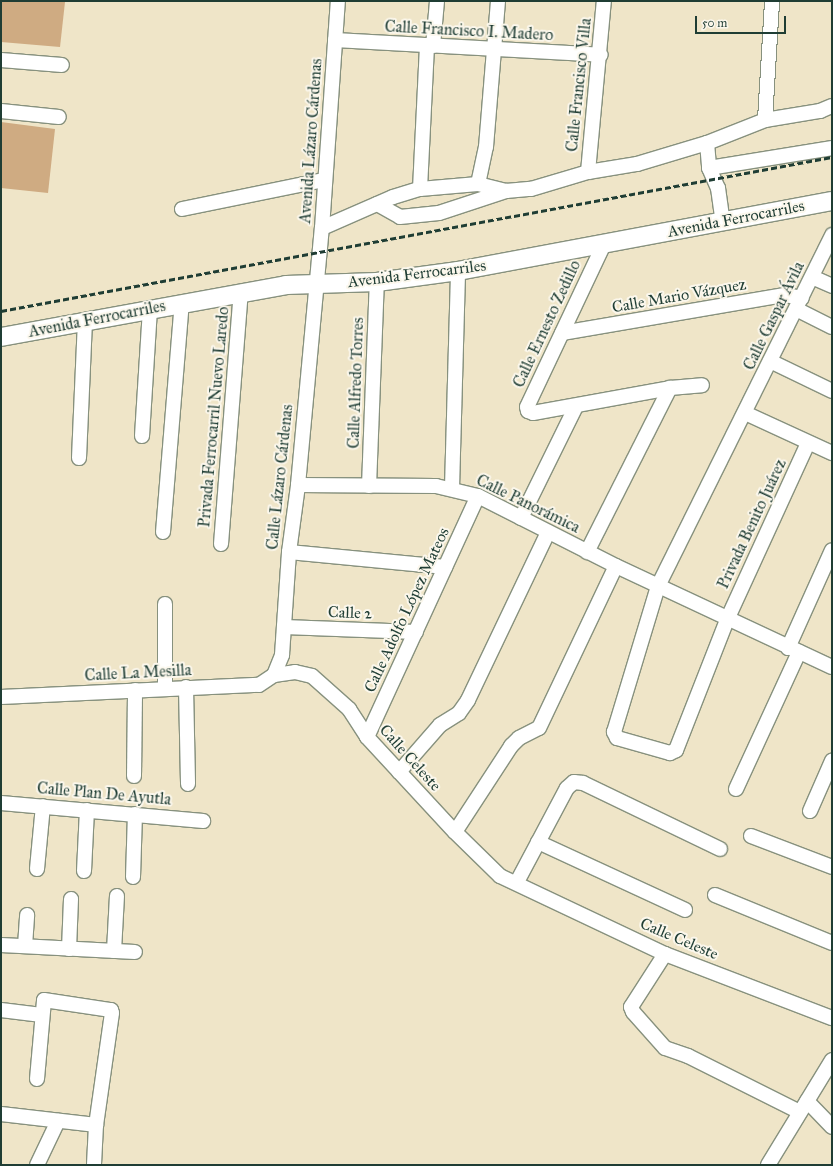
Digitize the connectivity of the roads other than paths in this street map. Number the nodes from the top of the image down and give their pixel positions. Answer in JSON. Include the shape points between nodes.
{"nodes":[{"id":1,"x":338,"y":1,"type":"edge"},
{"id":2,"x":437,"y":1,"type":"edge"},
{"id":3,"x":498,"y":1,"type":"edge"},
{"id":4,"x":604,"y":1,"type":"edge"},
{"id":5,"x":772,"y":1,"type":"edge"},
{"id":6,"x":335,"y":40,"type":"junction"},
{"id":7,"x":430,"y":45,"type":"junction"},
{"id":8,"x":494,"y":49,"type":"junction"},
{"id":9,"x":601,"y":55,"type":"junction"},
{"id":10,"x":1,"y":60,"type":"edge"},
{"id":11,"x":62,"y":65,"type":"dead end"},
{"id":12,"x":832,"y":106,"type":"edge"},
{"id":13,"x":1,"y":111,"type":"edge"},
{"id":14,"x":59,"y":117,"type":"dead end"},
{"id":15,"x":765,"y":120,"type":"junction"},
{"id":16,"x":707,"y":143,"type":"junction"},
{"id":17,"x":832,"y":148,"type":"edge"},
{"id":18,"x":709,"y":168,"type":"junction"},
{"id":19,"x":588,"y":172,"type":"junction"},
{"id":20,"x":323,"y":180,"type":"junction"},
{"id":21,"x":478,"y":184,"type":"junction"},
{"id":22,"x":420,"y":189,"type":"junction"},
{"id":23,"x":506,"y":191,"type":"junction"},
{"id":24,"x":832,"y":202,"type":"edge"},
{"id":25,"x":377,"y":204,"type":"junction"},
{"id":26,"x":182,"y":209,"type":"dead end"},
{"id":27,"x":723,"y":222,"type":"junction"},
{"id":28,"x":322,"y":228,"type":"junction"},
{"id":29,"x":832,"y":235,"type":"edge"},
{"id":30,"x":604,"y":244,"type":"junction"},
{"id":31,"x":458,"y":271,"type":"junction"},
{"id":32,"x":812,"y":277,"type":"junction"},
{"id":33,"x":315,"y":282,"type":"junction"},
{"id":34,"x":377,"y":282,"type":"junction"},
{"id":35,"x":832,"y":286,"type":"edge"},
{"id":36,"x":241,"y":292,"type":"junction"},
{"id":37,"x":182,"y":303,"type":"junction"},
{"id":38,"x":799,"y":304,"type":"junction"},
{"id":39,"x":150,"y":308,"type":"junction"},
{"id":40,"x":85,"y":320,"type":"junction"},
{"id":41,"x":832,"y":327,"type":"edge"},
{"id":42,"x":562,"y":333,"type":"junction"},
{"id":43,"x":1,"y":337,"type":"edge"},
{"id":44,"x":770,"y":361,"type":"junction"},
{"id":45,"x":702,"y":385,"type":"dead end"},
{"id":46,"x":670,"y":388,"type":"junction"},
{"id":47,"x":832,"y":392,"type":"edge"},
{"id":48,"x":576,"y":406,"type":"junction"},
{"id":49,"x":745,"y":413,"type":"junction"},
{"id":50,"x":142,"y":436,"type":"dead end"},
{"id":51,"x":808,"y":443,"type":"junction"},
{"id":52,"x":832,"y":453,"type":"edge"},
{"id":53,"x":79,"y":458,"type":"dead end"},
{"id":54,"x":298,"y":485,"type":"junction"},
{"id":55,"x":369,"y":486,"type":"junction"},
{"id":56,"x":452,"y":488,"type":"junction"},
{"id":57,"x":478,"y":496,"type":"junction"},
{"id":58,"x":521,"y":518,"type":"junction"},
{"id":59,"x":163,"y":532,"type":"dead end"},
{"id":60,"x":548,"y":532,"type":"junction"},
{"id":61,"x":221,"y":544,"type":"dead end"},
{"id":62,"x":832,"y":550,"type":"edge"},
{"id":63,"x":289,"y":552,"type":"junction"},
{"id":64,"x":587,"y":552,"type":"junction"},
{"id":65,"x":616,"y":566,"type":"junction"},
{"id":66,"x":445,"y":567,"type":"junction"},
{"id":67,"x":658,"y":586,"type":"junction"},
{"id":68,"x":165,"y":604,"type":"dead end"},
{"id":69,"x":727,"y":620,"type":"junction"},
{"id":70,"x":284,"y":627,"type":"junction"},
{"id":71,"x":416,"y":632,"type":"junction"},
{"id":72,"x":794,"y":650,"type":"junction"},
{"id":73,"x":832,"y":667,"type":"edge"},
{"id":74,"x":274,"y":675,"type":"junction"},
{"id":75,"x":633,"y":675,"type":"joint"},
{"id":76,"x":186,"y":687,"type":"junction"},
{"id":77,"x":165,"y":688,"type":"junction"},
{"id":78,"x":135,"y":690,"type":"junction"},
{"id":79,"x":1,"y":696,"type":"edge"},
{"id":80,"x":367,"y":737,"type":"junction"},
{"id":81,"x":832,"y":761,"type":"edge"},
{"id":82,"x":399,"y":772,"type":"junction"},
{"id":83,"x":134,"y":776,"type":"dead end"},
{"id":84,"x":188,"y":784,"type":"dead end"},
{"id":85,"x":736,"y":789,"type":"dead end"},
{"id":86,"x":1,"y":803,"type":"edge"},
{"id":87,"x":42,"y":806,"type":"junction"},
{"id":88,"x":87,"y":810,"type":"junction"},
{"id":89,"x":810,"y":811,"type":"dead end"},
{"id":90,"x":135,"y":814,"type":"junction"},
{"id":91,"x":203,"y":821,"type":"dead end"},
{"id":92,"x":455,"y":832,"type":"junction"},
{"id":93,"x":751,"y":836,"type":"dead end"},
{"id":94,"x":538,"y":842,"type":"junction"},
{"id":95,"x":720,"y":849,"type":"dead end"},
{"id":96,"x":832,"y":867,"type":"edge"},
{"id":97,"x":37,"y":869,"type":"dead end"},
{"id":98,"x":84,"y":871,"type":"dead end"},
{"id":99,"x":133,"y":877,"type":"dead end"},
{"id":100,"x":517,"y":882,"type":"junction"},
{"id":101,"x":715,"y":895,"type":"dead end"},
{"id":102,"x":117,"y":896,"type":"dead end"},
{"id":103,"x":71,"y":899,"type":"dead end"},
{"id":104,"x":685,"y":910,"type":"dead end"},
{"id":105,"x":27,"y":915,"type":"dead end"},
{"id":106,"x":832,"y":943,"type":"edge"},
{"id":107,"x":1,"y":945,"type":"edge"},
{"id":108,"x":25,"y":946,"type":"junction"},
{"id":109,"x":69,"y":950,"type":"junction"},
{"id":110,"x":114,"y":951,"type":"junction"},
{"id":111,"x":135,"y":952,"type":"dead end"},
{"id":112,"x":665,"y":954,"type":"junction"},
{"id":113,"x":1,"y":1010,"type":"edge"},
{"id":114,"x":42,"y":1015,"type":"junction"},
{"id":115,"x":832,"y":1018,"type":"edge"},
{"id":116,"x":832,"y":1060,"type":"edge"},
{"id":117,"x":37,"y":1079,"type":"dead end"},
{"id":118,"x":804,"y":1107,"type":"junction"},
{"id":119,"x":1,"y":1114,"type":"edge"},
{"id":120,"x":58,"y":1121,"type":"junction"},
{"id":121,"x":96,"y":1125,"type":"junction"},
{"id":122,"x":832,"y":1127,"type":"edge"},
{"id":123,"x":770,"y":1164,"type":"edge"},
{"id":124,"x":37,"y":1165,"type":"edge"},
{"id":125,"x":94,"y":1165,"type":"edge"}],
"edges":[{"from":1,"to":6,"type":"street","name":"Avenida Lázaro Cárdenas"},
{"from":2,"to":7,"type":"street"},
{"from":3,"to":8,"type":"street"},
{"from":4,"to":9,"type":"street","name":"Calle Francisco Villa"},
{"from":5,"to":15,"type":"street"},
{"from":6,"to":7,"type":"street","name":"Calle Francisco I. Madero"},
{"from":6,"to":20,"type":"street","name":"Avenida Lázaro Cárdenas"},
{"from":7,"to":8,"type":"street","name":"Calle Francisco I. Madero"},
{"from":7,"to":22,"type":"street"},
{"from":8,"to":9,"type":"street","name":"Calle Francisco I. Madero"},
{"from":8,"to":21,"type":"street","via":[[486,147]]},
{"from":9,"to":19,"type":"street","name":"Calle Francisco Villa"},
{"from":10,"to":11,"type":"street"},
{"from":12,"to":15,"type":"street","via":[[820,111]]},
{"from":13,"to":14,"type":"street"},
{"from":15,"to":16,"type":"street"},
{"from":16,"to":18,"type":"street"},
{"from":16,"to":19,"type":"street","via":[[637,164]]},
{"from":17,"to":18,"type":"street"},
{"from":18,"to":27,"type":"street","via":[[718,188]]},
{"from":19,"to":23,"type":"street","via":[[531,189]]},
{"from":20,"to":26,"type":"street"},
{"from":20,"to":28,"type":"street","name":"Avenida Lázaro Cárdenas"},
{"from":21,"to":22,"type":"street"},
{"from":21,"to":23,"type":"street"},
{"from":22,"to":25,"type":"street"},
{"from":23,"to":25,"type":"street","via":[[439,213],[408,217],[400,217]]},
{"from":24,"to":27,"type":"street","name":"Avenida Ferrocarriles"},
{"from":25,"to":28,"type":"street"},
{"from":27,"to":30,"type":"street","name":"Avenida Ferrocarriles"},
{"from":28,"to":33,"type":"street","name":"Avenida Lázaro Cárdenas"},
{"from":29,"to":32,"type":"street","name":"Calle Gaspar Ávila"},
{"from":30,"to":31,"type":"street","name":"Avenida Ferrocarriles"},
{"from":30,"to":42,"type":"street","name":"Calle Ernesto Zedillo"},
{"from":31,"to":34,"type":"street","name":"Avenida Ferrocarriles"},
{"from":31,"to":56,"type":"street"},
{"from":32,"to":35,"type":"street"},
{"from":32,"to":38,"type":"street","name":"Calle Gaspar Ávila"},
{"from":33,"to":34,"type":"street","name":"Avenida Ferrocarriles"},
{"from":33,"to":36,"type":"street","name":"Avenida Ferrocarriles"},
{"from":33,"to":54,"type":"street","name":"Calle Lázaro Cárdenas"},
{"from":34,"to":55,"type":"street","name":"Calle Alfredo Torres"},
{"from":36,"to":37,"type":"street","name":"Avenida Ferrocarriles"},
{"from":36,"to":61,"type":"street","name":"Privada Ferrocarril Nuevo Laredo"},
{"from":37,"to":39,"type":"street","name":"Avenida Ferrocarriles"},
{"from":37,"to":59,"type":"street"},
{"from":38,"to":41,"type":"street","name":"Calle Mario Vázquez"},
{"from":38,"to":42,"type":"street","name":"Calle Mario Vázquez","via":[[785,295]]},
{"from":38,"to":44,"type":"street","name":"Calle Gaspar Ávila"},
{"from":39,"to":40,"type":"street","name":"Avenida Ferrocarriles"},
{"from":39,"to":50,"type":"street"},
{"from":40,"to":43,"type":"street","name":"Avenida Ferrocarriles"},
{"from":40,"to":53,"type":"street"},
{"from":42,"to":48,"type":"street","name":"Calle Ernesto Zedillo","via":[[527,407],[528,411],[533,413]]},
{"from":44,"to":47,"type":"street"},
{"from":44,"to":49,"type":"street","name":"Calle Gaspar Ávila"},
{"from":45,"to":46,"type":"street","name":"Calle Ernesto Zedillo"},
{"from":46,"to":48,"type":"street","name":"Calle Ernesto Zedillo"},
{"from":46,"to":64,"type":"street"},
{"from":48,"to":58,"type":"street"},
{"from":49,"to":51,"type":"street"},
{"from":49,"to":67,"type":"street","name":"Calle Gaspar Ávila"},
{"from":51,"to":52,"type":"street"},
{"from":51,"to":69,"type":"street","name":"Privada Benito Juárez"},
{"from":54,"to":55,"type":"street","name":"Calle Panorámica"},
{"from":54,"to":63,"type":"street","name":"Calle Lázaro Cárdenas"},
{"from":55,"to":56,"type":"street","name":"Calle Panorámica"},
{"from":56,"to":57,"type":"street","name":"Calle Panorámica"},
{"from":57,"to":58,"type":"street","name":"Calle Panorámica"},
{"from":57,"to":66,"type":"street","name":"Calle Adolfo López Mateos"},
{"from":58,"to":60,"type":"street","name":"Calle Panorámica"},
{"from":60,"to":64,"type":"street","name":"Calle Panorámica"},
{"from":60,"to":82,"type":"street","via":[[468,700],[459,713],[440,725]]},
{"from":62,"to":72,"type":"street"},
{"from":63,"to":66,"type":"street"},
{"from":63,"to":70,"type":"street","name":"Calle Lázaro Cárdenas"},
{"from":64,"to":65,"type":"street","name":"Calle Panorámica"},
{"from":65,"to":67,"type":"street","name":"Calle Panorámica"},
{"from":65,"to":92,"type":"street","via":[[539,728],[519,738],[511,746]]},
{"from":66,"to":71,"type":"street","name":"Calle Adolfo López Mateos"},
{"from":67,"to":69,"type":"street","name":"Calle Panorámica"},
{"from":67,"to":75,"type":"street","name":"Calle Gaspar Ávila"},
{"from":68,"to":77,"type":"street"},
{"from":69,"to":72,"type":"street"},
{"from":69,"to":75,"type":"street","name":"Privada Benito Juárez","via":[[676,750],[670,754],[617,738],[614,732]]},
{"from":70,"to":71,"type":"street","name":"Calle 2"},
{"from":70,"to":74,"type":"street","name":"Calle Lázaro Cárdenas","via":[[282,655]]},
{"from":71,"to":80,"type":"street","name":"Calle Adolfo López Mateos"},
{"from":72,"to":73,"type":"street"},
{"from":72,"to":85,"type":"street"},
{"from":74,"to":76,"type":"street","name":"Calle La Mesilla","via":[[259,685]]},
{"from":74,"to":80,"type":"street","name":"Calle Celeste","via":[[295,672],[312,676],[349,709]]},
{"from":76,"to":77,"type":"street","name":"Calle La Mesilla"},
{"from":76,"to":84,"type":"street"},
{"from":77,"to":78,"type":"street","name":"Calle La Mesilla"},
{"from":78,"to":79,"type":"street","name":"Calle La Mesilla"},
{"from":78,"to":83,"type":"street"},
{"from":80,"to":82,"type":"street","name":"Calle Celeste"},
{"from":81,"to":89,"type":"street"},
{"from":82,"to":92,"type":"street","name":"Calle Celeste"},
{"from":86,"to":87,"type":"street","name":"Calle Plan De Ayutla"},
{"from":87,"to":88,"type":"street","name":"Calle Plan De Ayutla"},
{"from":87,"to":97,"type":"street"},
{"from":88,"to":90,"type":"street","name":"Calle Plan De Ayutla"},
{"from":88,"to":98,"type":"street"},
{"from":90,"to":91,"type":"street","name":"Calle Plan De Ayutla"},
{"from":90,"to":99,"type":"street"},
{"from":92,"to":100,"type":"street","name":"Calle Celeste","via":[[500,876]]},
{"from":93,"to":96,"type":"street"},
{"from":94,"to":95,"type":"street","via":[[568,788],[574,782],[583,783]]},
{"from":94,"to":100,"type":"street"},
{"from":94,"to":104,"type":"street"},
{"from":100,"to":112,"type":"street","name":"Calle Celeste"},
{"from":101,"to":106,"type":"street"},
{"from":102,"to":110,"type":"street"},
{"from":103,"to":109,"type":"street"},
{"from":105,"to":108,"type":"street"},
{"from":107,"to":108,"type":"street"},
{"from":108,"to":109,"type":"street"},
{"from":109,"to":110,"type":"street"},
{"from":110,"to":111,"type":"street"},
{"from":112,"to":115,"type":"street","name":"Calle Celeste"},
{"from":112,"to":118,"type":"street","via":[[631,1007],[666,1048]]},
{"from":113,"to":114,"type":"street"},
{"from":114,"to":117,"type":"street"},
{"from":114,"to":121,"type":"street","via":[[44,1000],[47,998],[111,1010]]},
{"from":116,"to":118,"type":"street"},
{"from":118,"to":122,"type":"street"},
{"from":118,"to":123,"type":"street"},
{"from":119,"to":120,"type":"street"},
{"from":120,"to":121,"type":"street"},
{"from":120,"to":124,"type":"street"},
{"from":121,"to":125,"type":"street"}]}
